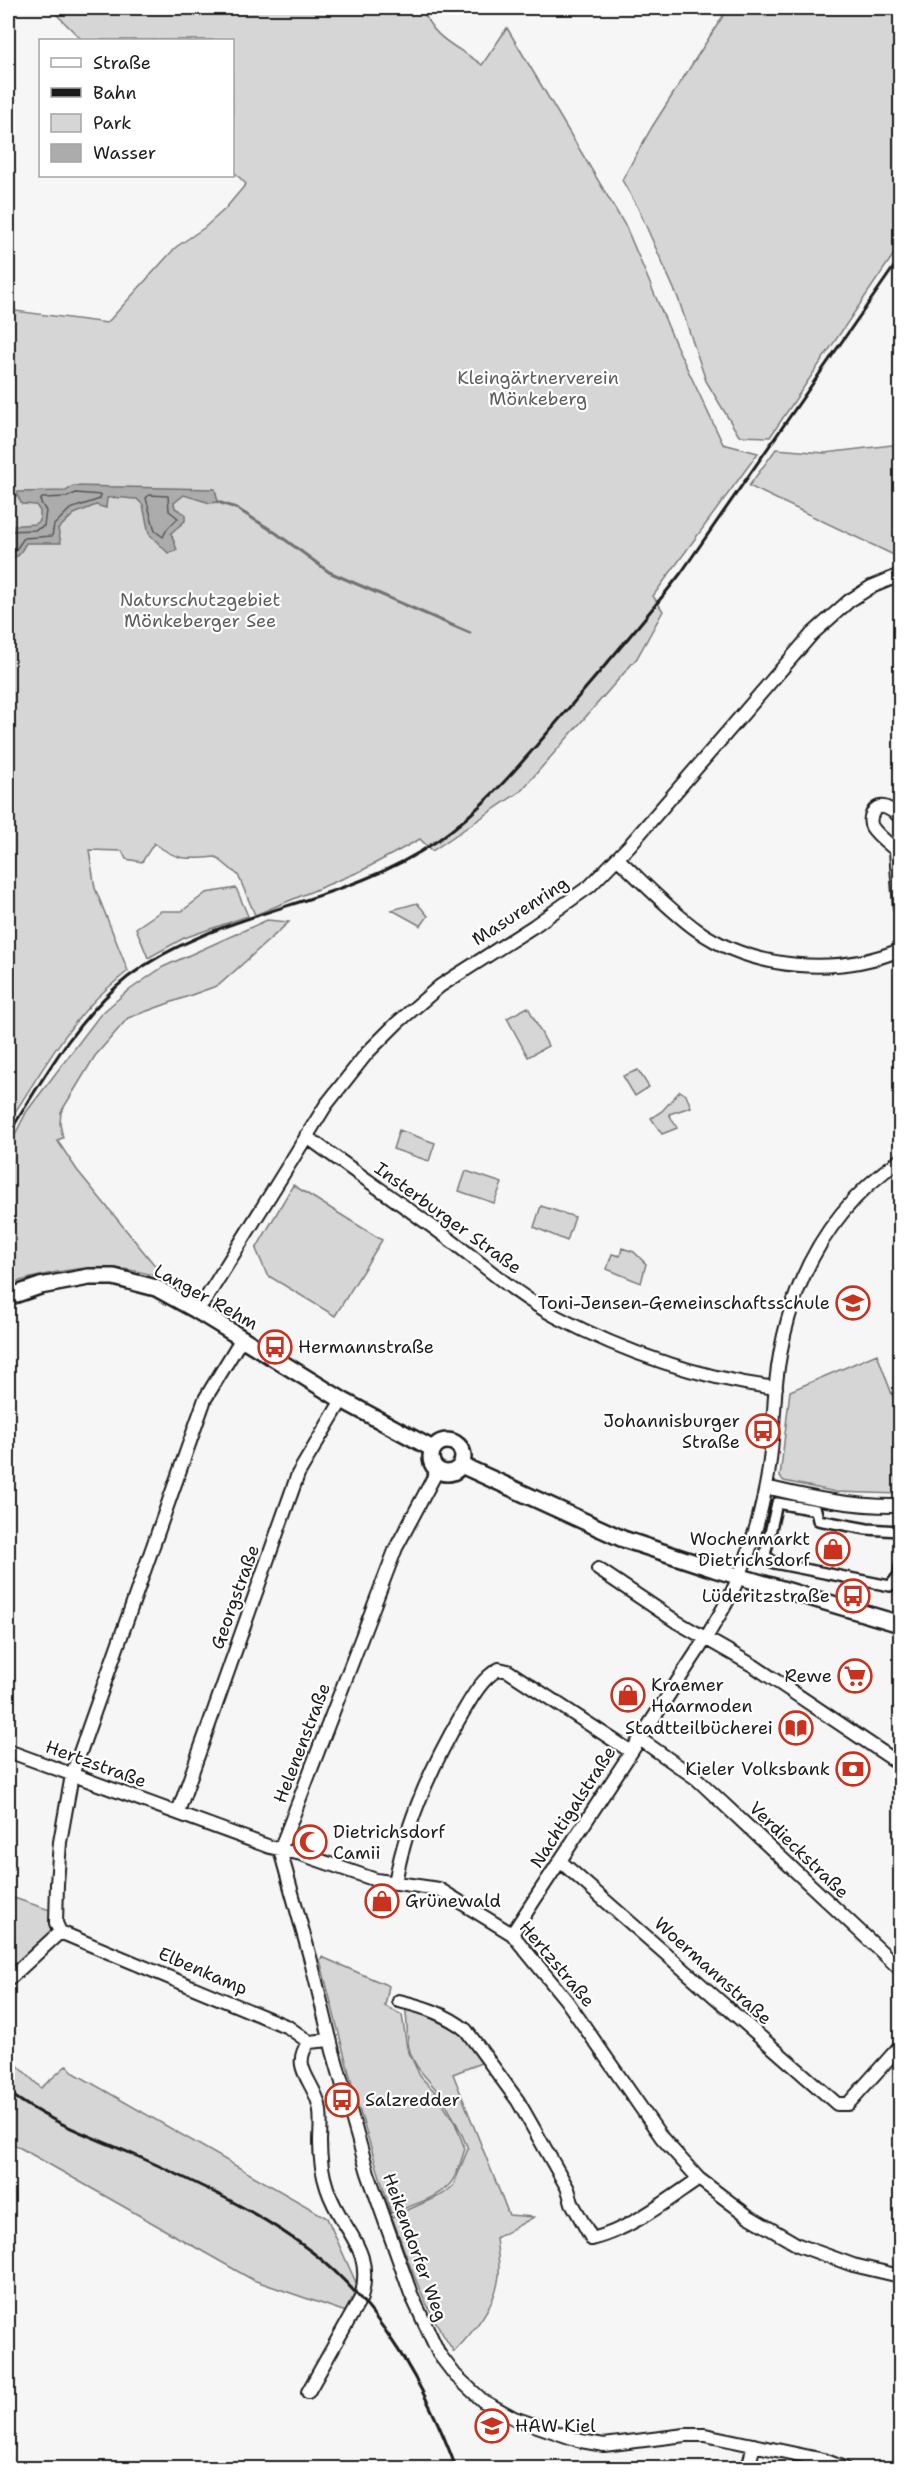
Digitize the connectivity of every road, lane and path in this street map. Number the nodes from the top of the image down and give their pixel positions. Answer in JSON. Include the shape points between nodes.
{"nodes":[{"id":1,"x":900,"y":575,"type":"edge"},
{"id":2,"x":900,"y":816,"type":"edge"},
{"id":3,"x":898,"y":847,"type":"edge"},
{"id":4,"x":618,"y":859,"type":"junction"},
{"id":5,"x":900,"y":909,"type":"edge"},
{"id":6,"x":900,"y":950,"type":"edge"},
{"id":7,"x":306,"y":1136,"type":"junction"},
{"id":8,"x":900,"y":1161,"type":"edge"},
{"id":9,"x":8,"y":1297,"type":"edge"},
{"id":10,"x":196,"y":1310,"type":"junction"},
{"id":11,"x":242,"y":1338,"type":"junction"},
{"id":12,"x":776,"y":1388,"type":"junction"},
{"id":13,"x":342,"y":1400,"type":"junction"},
{"id":14,"x":433,"y":1449,"type":"junction"},
{"id":15,"x":461,"y":1465,"type":"junction"},
{"id":16,"x":437,"y":1471,"type":"junction"},
{"id":17,"x":766,"y":1487,"type":"junction"},
{"id":18,"x":900,"y":1506,"type":"edge"},
{"id":19,"x":900,"y":1533,"type":"edge"},
{"id":20,"x":900,"y":1567,"type":"edge"},
{"id":21,"x":598,"y":1569,"type":"dead end"},
{"id":22,"x":738,"y":1576,"type":"junction"},
{"id":23,"x":900,"y":1623,"type":"edge"},
{"id":24,"x":706,"y":1638,"type":"junction"},
{"id":25,"x":640,"y":1739,"type":"junction"},
{"id":26,"x":8,"y":1751,"type":"edge"},
{"id":27,"x":630,"y":1751,"type":"junction"},
{"id":28,"x":900,"y":1764,"type":"edge"},
{"id":29,"x":72,"y":1775,"type":"junction"},
{"id":30,"x":178,"y":1812,"type":"junction"},
{"id":31,"x":280,"y":1850,"type":"junction"},
{"id":32,"x":560,"y":1861,"type":"junction"},
{"id":33,"x":395,"y":1883,"type":"junction"},
{"id":34,"x":60,"y":1932,"type":"junction"},
{"id":35,"x":513,"y":1934,"type":"junction"},
{"id":36,"x":900,"y":1969,"type":"edge"},
{"id":37,"x":8,"y":1980,"type":"edge"},
{"id":38,"x":399,"y":2001,"type":"dead end"},
{"id":39,"x":330,"y":2040,"type":"junction"},
{"id":40,"x":309,"y":2042,"type":"junction"},
{"id":41,"x":900,"y":2046,"type":"edge"},
{"id":42,"x":699,"y":2179,"type":"junction"},
{"id":43,"x":900,"y":2276,"type":"edge"},
{"id":44,"x":308,"y":2392,"type":"dead end"},
{"id":45,"x":754,"y":2445,"type":"junction"},
{"id":46,"x":748,"y":2469,"type":"edge"},
{"id":47,"x":844,"y":2469,"type":"edge"}],
"edges":[{"from":1,"to":4,"type":"street","name":"Masurenring","via":[[849,601],[812,634]]},
{"from":2,"to":3,"type":"street","via":[[878,807],[870,819],[872,827]]},
{"from":3,"to":5,"type":"street"},
{"from":4,"to":6,"type":"street","via":[[699,931],[763,959],[833,966],[884,957]]},
{"from":4,"to":7,"type":"street","name":"Masurenring","via":[[571,900],[440,986],[397,1023],[367,1053]]},
{"from":7,"to":10,"type":"street","name":"Masurenring"},
{"from":7,"to":12,"type":"street","name":"Insterburger Straße","via":[[555,1316],[678,1366]]},
{"from":8,"to":12,"type":"street","via":[[852,1202],[814,1253],[787,1318]]},
{"from":9,"to":10,"type":"street","name":"Langer Rehm","via":[[66,1280],[114,1277],[156,1288]]},
{"from":10,"to":11,"type":"street","name":"Langer Rehm"},
{"from":11,"to":13,"type":"street","name":"Langer Rehm"},
{"from":11,"to":29,"type":"street","via":[[205,1399]]},
{"from":12,"to":17,"type":"street"},
{"from":13,"to":14,"type":"street","name":"Langer Rehm"},
{"from":13,"to":30,"type":"street","name":"Georgstraße","via":[[298,1474]]},
{"from":14,"to":15,"type":"street","via":[[440,1443],[455,1443],[461,1451]]},
{"from":14,"to":16,"type":"street","via":[[430,1459]]},
{"from":15,"to":16,"type":"street","via":[[448,1474]]},
{"from":15,"to":22,"type":"street","via":[[623,1539]]},
{"from":16,"to":31,"type":"street","name":"Helenenstraße","via":[[396,1548]]},
{"from":17,"to":18,"type":"street","via":[[818,1500]]},
{"from":17,"to":22,"type":"street"},
{"from":19,"to":20,"type":"street","via":[[818,1521],[816,1510],[777,1503],[765,1555],[774,1563],[890,1586]]},
{"from":21,"to":24,"type":"street"},
{"from":22,"to":23,"type":"street"},
{"from":22,"to":24,"type":"street","name":"Nachtigalstraße"},
{"from":24,"to":25,"type":"street","name":"Nachtigalstraße"},
{"from":24,"to":28,"type":"street"},
{"from":25,"to":27,"type":"street","name":"Nachtigalstraße"},
{"from":25,"to":36,"type":"street","name":"Verdieckstraße","via":[[697,1779]]},
{"from":26,"to":29,"type":"street","name":"Hertzstraße"},
{"from":27,"to":32,"type":"street","name":"Nachtigalstraße"},
{"from":27,"to":33,"type":"street","via":[[507,1671],[499,1669],[489,1674],[431,1771],[408,1827]]},
{"from":29,"to":30,"type":"street","name":"Hertzstraße"},
{"from":29,"to":34,"type":"street","via":[[60,1842],[56,1923]]},
{"from":30,"to":31,"type":"street","name":"Hertzstraße"},
{"from":31,"to":33,"type":"street","name":"Hertzstraße"},
{"from":31,"to":39,"type":"street"},
{"from":32,"to":35,"type":"street","name":"Nachtigalstraße"},
{"from":32,"to":41,"type":"street","name":"Woermannstraße","via":[[832,2101],[844,2105],[852,2100]]},
{"from":33,"to":35,"type":"street","name":"Hertzstraße","via":[[439,1889]]},
{"from":34,"to":37,"type":"street"},
{"from":34,"to":40,"type":"street","name":"Elbenkamp","via":[[288,2027]]},
{"from":35,"to":42,"type":"street","name":"Hertzstraße","via":[[566,2000],[662,2138]]},
{"from":38,"to":42,"type":"street","via":[[429,2009],[466,2030],[518,2101],[592,2239],[650,2212]]},
{"from":39,"to":40,"type":"street"},
{"from":39,"to":45,"type":"street","name":"Heikendorfer Weg","via":[[368,2173],[411,2294],[439,2354],[458,2379],[494,2409],[581,2441],[604,2445],[705,2435]]},
{"from":40,"to":44,"type":"street","via":[[300,2064],[321,2111],[321,2169],[327,2190],[360,2249],[366,2274],[361,2298]]},
{"from":42,"to":43,"type":"street","name":"Hertzstraße","via":[[748,2216],[798,2245],[853,2265]]},
{"from":45,"to":46,"type":"street"},
{"from":45,"to":47,"type":"street","name":"Heikendorfer Weg","via":[[824,2460]]}]}
